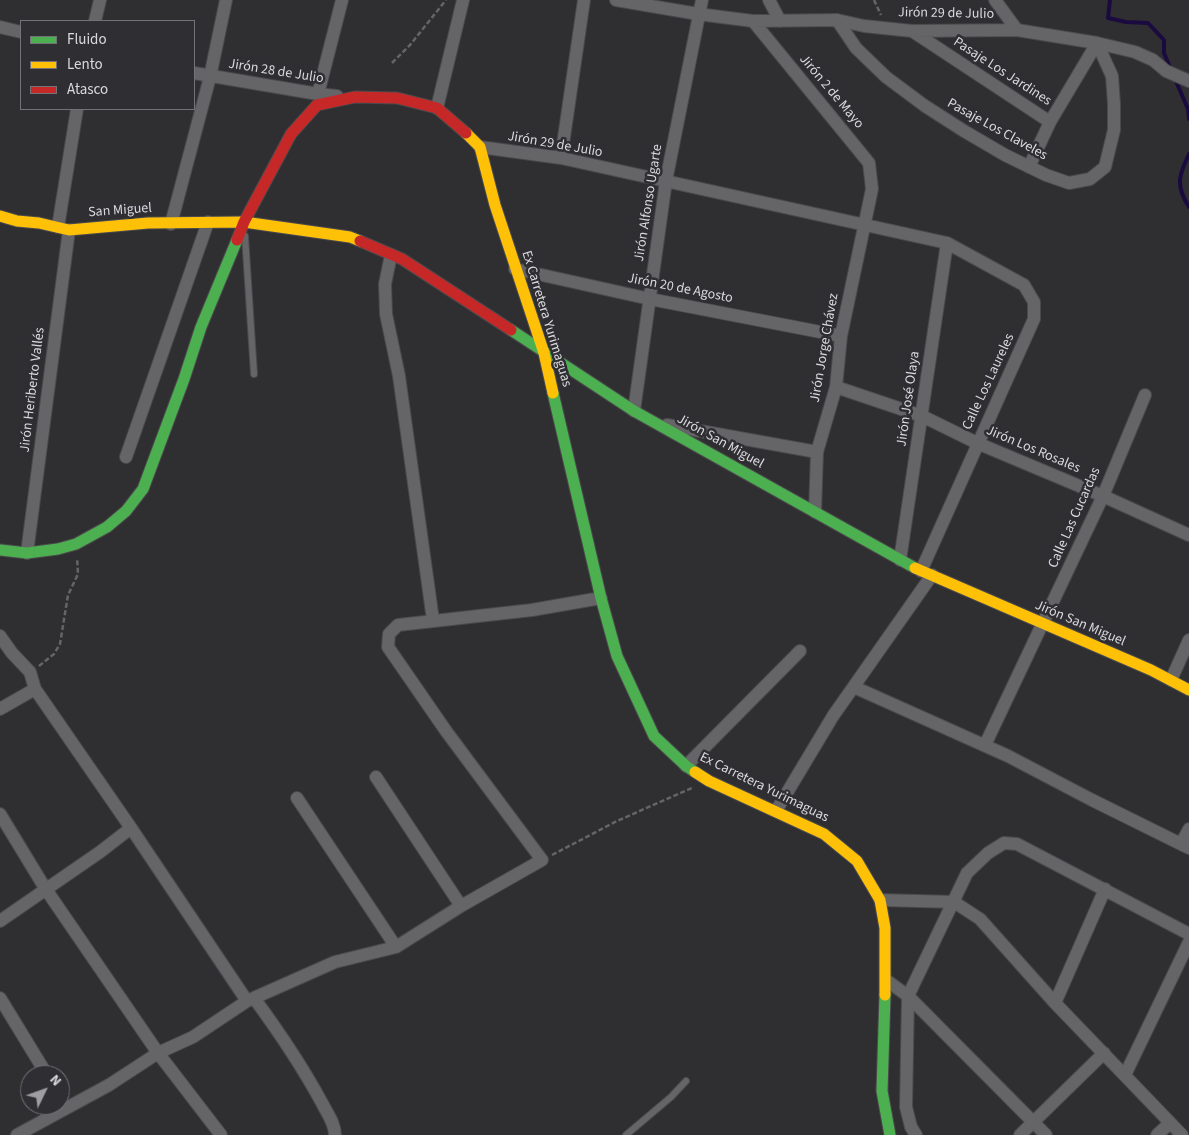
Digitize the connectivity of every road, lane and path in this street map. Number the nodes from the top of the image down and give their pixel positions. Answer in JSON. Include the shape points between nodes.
{"nodes":[{"id":1,"x":100,"y":0,"type":"edge"},
{"id":2,"x":226,"y":0,"type":"edge"},
{"id":3,"x":342,"y":0,"type":"edge"},
{"id":4,"x":446,"y":0,"type":"edge"},
{"id":5,"x":462,"y":0,"type":"edge"},
{"id":6,"x":584,"y":0,"type":"edge"},
{"id":7,"x":616,"y":0,"type":"edge"},
{"id":8,"x":702,"y":0,"type":"edge"},
{"id":9,"x":769,"y":0,"type":"edge"},
{"id":10,"x":995,"y":0,"type":"edge"},
{"id":11,"x":698,"y":14,"type":"junction"},
{"id":12,"x":94,"y":20,"type":"edge"},
{"id":13,"x":780,"y":20,"type":"junction"},
{"id":14,"x":837,"y":20,"type":"junction"},
{"id":15,"x":753,"y":21,"type":"junction"},
{"id":16,"x":0,"y":28,"type":"edge"},
{"id":17,"x":1017,"y":30,"type":"junction"},
{"id":18,"x":912,"y":31,"type":"junction"},
{"id":19,"x":20,"y":32,"type":"edge"},
{"id":20,"x":1097,"y":42,"type":"junction"},
{"id":21,"x":392,"y":63,"type":"dead end"},
{"id":22,"x":195,"y":73,"type":"edge"},
{"id":23,"x":210,"y":77,"type":"junction"},
{"id":24,"x":1189,"y":81,"type":"edge"},
{"id":25,"x":318,"y":94,"type":"junction"},
{"id":26,"x":355,"y":97,"type":"junction"},
{"id":27,"x":437,"y":108,"type":"junction"},
{"id":28,"x":77,"y":110,"type":"edge"},
{"id":29,"x":1050,"y":122,"type":"junction"},
{"id":30,"x":480,"y":147,"type":"junction"},
{"id":31,"x":561,"y":158,"type":"junction"},
{"id":32,"x":1029,"y":167,"type":"junction"},
{"id":33,"x":666,"y":181,"type":"junction"},
{"id":34,"x":872,"y":189,"type":"joint"},
{"id":35,"x":0,"y":216,"type":"edge"},
{"id":36,"x":208,"y":222,"type":"junction"},
{"id":37,"x":244,"y":222,"type":"junction"},
{"id":38,"x":171,"y":224,"type":"junction"},
{"id":39,"x":865,"y":224,"type":"junction"},
{"id":40,"x":63,"y":229,"type":"junction"},
{"id":41,"x":947,"y":243,"type":"junction"},
{"id":42,"x":391,"y":255,"type":"junction"},
{"id":43,"x":515,"y":269,"type":"junction"},
{"id":44,"x":650,"y":299,"type":"junction"},
{"id":45,"x":840,"y":336,"type":"junction"},
{"id":46,"x":544,"y":353,"type":"junction"},
{"id":47,"x":254,"y":374,"type":"dead end"},
{"id":48,"x":836,"y":387,"type":"junction"},
{"id":49,"x":1145,"y":395,"type":"dead end"},
{"id":50,"x":634,"y":411,"type":"junction"},
{"id":51,"x":922,"y":416,"type":"junction"},
{"id":52,"x":657,"y":424,"type":"junction"},
{"id":53,"x":977,"y":443,"type":"junction"},
{"id":54,"x":817,"y":452,"type":"junction"},
{"id":55,"x":126,"y":456,"type":"dead end"},
{"id":56,"x":1103,"y":496,"type":"junction"},
{"id":57,"x":815,"y":512,"type":"junction"},
{"id":58,"x":1189,"y":535,"type":"edge"},
{"id":59,"x":76,"y":544,"type":"junction"},
{"id":60,"x":0,"y":550,"type":"edge"},
{"id":61,"x":27,"y":553,"type":"junction"},
{"id":62,"x":900,"y":560,"type":"junction"},
{"id":63,"x":926,"y":573,"type":"junction"},
{"id":64,"x":601,"y":598,"type":"junction"},
{"id":65,"x":433,"y":620,"type":"junction"},
{"id":66,"x":1043,"y":625,"type":"junction"},
{"id":67,"x":0,"y":636,"type":"edge"},
{"id":68,"x":1189,"y":640,"type":"edge"},
{"id":69,"x":800,"y":651,"type":"dead end"},
{"id":70,"x":30,"y":672,"type":"junction"},
{"id":71,"x":1171,"y":680,"type":"junction"},
{"id":72,"x":854,"y":687,"type":"junction"},
{"id":73,"x":35,"y":689,"type":"junction"},
{"id":74,"x":1189,"y":690,"type":"edge"},
{"id":75,"x":0,"y":709,"type":"edge"},
{"id":76,"x":985,"y":745,"type":"junction"},
{"id":77,"x":686,"y":766,"type":"junction"},
{"id":78,"x":376,"y":777,"type":"dead end"},
{"id":79,"x":709,"y":781,"type":"junction"},
{"id":80,"x":297,"y":798,"type":"dead end"},
{"id":81,"x":776,"y":811,"type":"junction"},
{"id":82,"x":0,"y":814,"type":"edge"},
{"id":83,"x":131,"y":828,"type":"junction"},
{"id":84,"x":1189,"y":829,"type":"edge"},
{"id":85,"x":1185,"y":846,"type":"edge"},
{"id":86,"x":542,"y":860,"type":"junction"},
{"id":87,"x":45,"y":888,"type":"junction"},
{"id":88,"x":1105,"y":889,"type":"junction"},
{"id":89,"x":880,"y":900,"type":"junction"},
{"id":90,"x":954,"y":902,"type":"junction"},
{"id":91,"x":461,"y":906,"type":"junction"},
{"id":92,"x":0,"y":920,"type":"edge"},
{"id":93,"x":1189,"y":934,"type":"edge"},
{"id":94,"x":1189,"y":942,"type":"edge"},
{"id":95,"x":396,"y":947,"type":"junction"},
{"id":96,"x":886,"y":980,"type":"junction"},
{"id":97,"x":908,"y":996,"type":"junction"},
{"id":98,"x":0,"y":998,"type":"edge"},
{"id":99,"x":250,"y":1000,"type":"junction"},
{"id":100,"x":1055,"y":1003,"type":"junction"},
{"id":101,"x":158,"y":1053,"type":"junction"},
{"id":102,"x":1104,"y":1053,"type":"junction"},
{"id":103,"x":41,"y":1065,"type":"edge"},
{"id":104,"x":1125,"y":1075,"type":"junction"},
{"id":105,"x":686,"y":1081,"type":"dead end"},
{"id":106,"x":70,"y":1099,"type":"edge"},
{"id":107,"x":45,"y":1115,"type":"edge"},
{"id":108,"x":1034,"y":1122,"type":"junction"},
{"id":109,"x":1170,"y":1123,"type":"junction"},
{"id":110,"x":17,"y":1135,"type":"edge"},
{"id":111,"x":221,"y":1135,"type":"edge"},
{"id":112,"x":335,"y":1135,"type":"edge"},
{"id":113,"x":626,"y":1135,"type":"edge"},
{"id":114,"x":890,"y":1135,"type":"edge"},
{"id":115,"x":916,"y":1135,"type":"edge"},
{"id":116,"x":1020,"y":1135,"type":"edge"},
{"id":117,"x":1046,"y":1135,"type":"edge"},
{"id":118,"x":1157,"y":1135,"type":"edge"},
{"id":119,"x":1182,"y":1135,"type":"edge"}],
"edges":[{"from":1,"to":12,"type":"street"},
{"from":2,"to":23,"type":"street"},
{"from":3,"to":25,"type":"street"},
{"from":4,"to":21,"type":"path"},
{"from":5,"to":27,"type":"street"},
{"from":6,"to":31,"type":"street"},
{"from":7,"to":11,"type":"street","name":"Jirón 29 de Julio"},
{"from":8,"to":11,"type":"street","name":"Jirón Alfonso Ugarte"},
{"from":9,"to":13,"type":"street"},
{"from":10,"to":17,"type":"street"},
{"from":11,"to":15,"type":"street","name":"Jirón 29 de Julio"},
{"from":11,"to":33,"type":"street","name":"Jirón Alfonso Ugarte"},
{"from":13,"to":14,"type":"street","name":"Jirón 29 de Julio"},
{"from":13,"to":15,"type":"street","name":"Jirón 29 de Julio"},
{"from":14,"to":18,"type":"street","name":"Jirón 29 de Julio"},
{"from":14,"to":32,"type":"street","name":"Pasaje Los Claveles","via":[[856,48],[886,77],[964,132]]},
{"from":15,"to":34,"type":"street","name":"Jirón 2 de Mayo","via":[[869,163]]},
{"from":16,"to":19,"type":"street"},
{"from":17,"to":18,"type":"street","name":"Jirón 29 de Julio"},
{"from":17,"to":20,"type":"street","name":"Jirón 29 de Julio"},
{"from":18,"to":29,"type":"street","name":"Pasaje Los Jardines"},
{"from":20,"to":24,"type":"street","name":"Jirón 29 de Julio","via":[[1135,52]]},
{"from":20,"to":29,"type":"street"},
{"from":20,"to":32,"type":"street","name":"Pasaje Los Claveles","via":[[1112,76],[1114,104],[1114,130],[1105,167],[1090,179],[1069,183]]},
{"from":22,"to":23,"type":"street","name":"Jirón 28 de Julio"},
{"from":23,"to":25,"type":"street","name":"Jirón 28 de Julio"},
{"from":23,"to":38,"type":"street"},
{"from":25,"to":26,"type":"street","name":"Jirón 28 de Julio"},
{"from":26,"to":27,"type":"street","via":[[397,98]]},
{"from":26,"to":37,"type":"street","via":[[317,105],[308,114],[291,134]]},
{"from":27,"to":30,"type":"street"},
{"from":28,"to":40,"type":"street","name":"Jirón Heriberto Vallés"},
{"from":29,"to":32,"type":"street"},
{"from":30,"to":31,"type":"street","name":"Jirón 29 de Julio"},
{"from":30,"to":43,"type":"street","name":"Ex Carretera Yurimaguas"},
{"from":31,"to":33,"type":"street","name":"Jirón 29 de Julio"},
{"from":33,"to":39,"type":"street","name":"Jirón 29 de Julio"},
{"from":33,"to":44,"type":"street","name":"Jirón Alfonso Ugarte"},
{"from":34,"to":39,"type":"street","name":"Jirón Jorge Chávez"},
{"from":35,"to":40,"type":"street","name":"San Miguel"},
{"from":36,"to":37,"type":"street","name":"San Miguel"},
{"from":36,"to":38,"type":"street","name":"San Miguel"},
{"from":36,"to":55,"type":"street"},
{"from":37,"to":42,"type":"street","name":"Jirón San Miguel","via":[[350,237]]},
{"from":37,"to":47,"type":"lane"},
{"from":37,"to":59,"type":"street","via":[[201,327],[143,489],[107,527]]},
{"from":38,"to":40,"type":"street","name":"San Miguel"},
{"from":39,"to":41,"type":"street","name":"Jirón 29 de Julio"},
{"from":39,"to":45,"type":"street","name":"Jirón Jorge Chávez"},
{"from":40,"to":61,"type":"street","name":"Jirón Heriberto Vallés"},
{"from":41,"to":51,"type":"street","name":"Jirón José Olaya"},
{"from":41,"to":53,"type":"street","name":"Calle Los Laureles","via":[[1024,286],[1034,302],[1034,319]]},
{"from":42,"to":46,"type":"street","name":"Jirón San Miguel","via":[[402,259]]},
{"from":42,"to":65,"type":"street","via":[[385,284],[386,314],[399,376]]},
{"from":43,"to":44,"type":"street","name":"Jirón 20 de Agosto"},
{"from":43,"to":46,"type":"street","name":"Ex Carretera Yurimaguas"},
{"from":44,"to":45,"type":"street","name":"Jirón 20 de Agosto"},
{"from":44,"to":50,"type":"street","name":"Jirón Alfonso Ugarte"},
{"from":45,"to":48,"type":"street","name":"Jirón Jorge Chávez"},
{"from":46,"to":50,"type":"street","name":"Jirón San Miguel"},
{"from":46,"to":64,"type":"street","name":"Ex Carretera Yurimaguas"},
{"from":48,"to":51,"type":"street","name":"Jirón Los Rosales"},
{"from":48,"to":54,"type":"street","name":"Jirón Jorge Chávez"},
{"from":49,"to":56,"type":"street","name":"Calle Las Cucardas"},
{"from":50,"to":52,"type":"street","name":"Jirón San Miguel"},
{"from":51,"to":53,"type":"street","name":"Jirón Los Rosales"},
{"from":51,"to":62,"type":"street","name":"Jirón José Olaya"},
{"from":52,"to":54,"type":"street"},
{"from":52,"to":57,"type":"street","name":"Jirón San Miguel"},
{"from":53,"to":56,"type":"street","name":"Jirón Los Rosales"},
{"from":53,"to":63,"type":"street","name":"Calle Los Laureles"},
{"from":54,"to":57,"type":"street","name":"Jirón Jorge Chávez"},
{"from":56,"to":58,"type":"street","name":"Jirón Los Rosales"},
{"from":56,"to":66,"type":"street","name":"Calle Las Cucardas"},
{"from":57,"to":62,"type":"street","name":"Jirón San Miguel"},
{"from":59,"to":61,"type":"street"},
{"from":59,"to":70,"type":"path","via":[[78,574],[66,604],[60,644],[54,654]]},
{"from":60,"to":61,"type":"street"},
{"from":62,"to":63,"type":"street","name":"Jirón San Miguel"},
{"from":63,"to":66,"type":"street","name":"Jirón San Miguel"},
{"from":63,"to":72,"type":"street","name":"Calle Los Laureles"},
{"from":64,"to":65,"type":"street","via":[[532,610]]},
{"from":64,"to":77,"type":"street","name":"Ex Carretera Yurimaguas","via":[[617,656],[654,736]]},
{"from":65,"to":86,"type":"street","via":[[398,625],[389,634],[388,647]]},
{"from":66,"to":71,"type":"street","name":"Jirón San Miguel"},
{"from":66,"to":76,"type":"street","name":"Calle Las Cucardas"},
{"from":67,"to":70,"type":"street"},
{"from":68,"to":71,"type":"street"},
{"from":69,"to":77,"type":"street"},
{"from":70,"to":73,"type":"street"},
{"from":71,"to":74,"type":"street","name":"Jirón San Miguel"},
{"from":72,"to":76,"type":"street"},
{"from":72,"to":81,"type":"street","name":"Calle Los Laureles"},
{"from":73,"to":75,"type":"street"},
{"from":73,"to":83,"type":"street"},
{"from":76,"to":85,"type":"street"},
{"from":77,"to":79,"type":"street","name":"Ex Carretera Yurimaguas"},
{"from":78,"to":91,"type":"street"},
{"from":79,"to":81,"type":"street","name":"Ex Carretera Yurimaguas"},
{"from":79,"to":86,"type":"path","via":[[617,821]]},
{"from":80,"to":95,"type":"street"},
{"from":81,"to":89,"type":"street","name":"Ex Carretera Yurimaguas","via":[[824,834],[857,861]]},
{"from":82,"to":87,"type":"street"},
{"from":83,"to":87,"type":"street"},
{"from":83,"to":99,"type":"street"},
{"from":84,"to":85,"type":"street"},
{"from":86,"to":91,"type":"street"},
{"from":87,"to":92,"type":"street"},
{"from":87,"to":101,"type":"street"},
{"from":88,"to":90,"type":"street","via":[[1018,844],[1004,843],[967,873]]},
{"from":88,"to":93,"type":"street"},
{"from":88,"to":100,"type":"street"},
{"from":89,"to":90,"type":"street"},
{"from":89,"to":96,"type":"street","name":"Ex Carretera Yurimaguas","via":[[886,928]]},
{"from":90,"to":97,"type":"street"},
{"from":90,"to":100,"type":"street","via":[[980,920]]},
{"from":91,"to":95,"type":"street"},
{"from":94,"to":104,"type":"street"},
{"from":95,"to":99,"type":"street","via":[[335,962]]},
{"from":96,"to":97,"type":"street"},
{"from":96,"to":114,"type":"street","name":"Ex Carretera Yurimaguas","via":[[882,1091]]},
{"from":97,"to":108,"type":"street"},
{"from":97,"to":115,"type":"street","via":[[906,1107]]},
{"from":98,"to":103,"type":"street"},
{"from":99,"to":101,"type":"street","via":[[192,1037]]},
{"from":99,"to":112,"type":"street","via":[[279,1032],[312,1084],[334,1126]]},
{"from":100,"to":102,"type":"street"},
{"from":101,"to":106,"type":"street","via":[[109,1085]]},
{"from":101,"to":111,"type":"street"},
{"from":102,"to":104,"type":"street"},
{"from":102,"to":108,"type":"street"},
{"from":104,"to":109,"type":"street"},
{"from":105,"to":113,"type":"lane"},
{"from":107,"to":110,"type":"street"},
{"from":108,"to":116,"type":"street"},
{"from":108,"to":117,"type":"street"},
{"from":109,"to":118,"type":"street"},
{"from":109,"to":119,"type":"street"}]}
